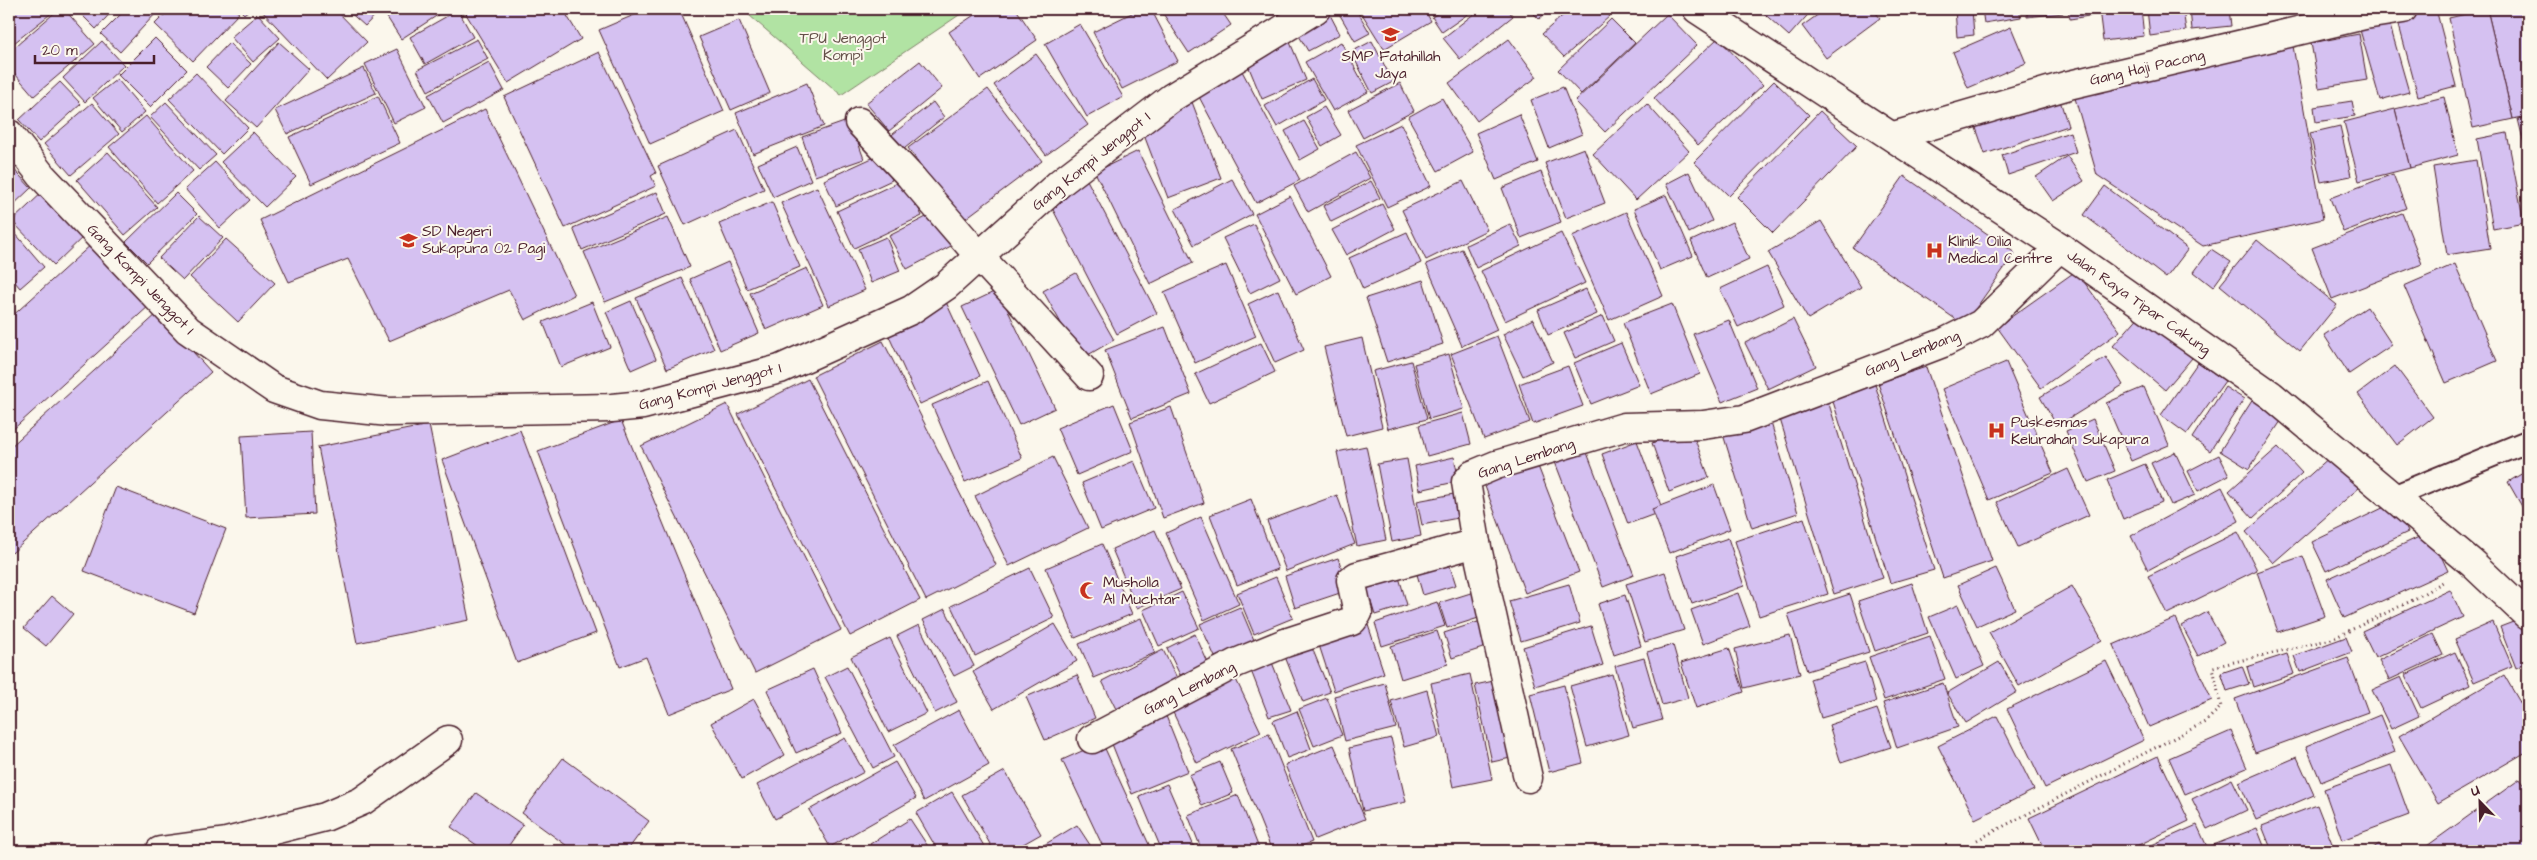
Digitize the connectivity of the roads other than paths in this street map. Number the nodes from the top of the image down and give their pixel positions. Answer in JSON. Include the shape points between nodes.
{"nodes":[{"id":1,"x":1316,"y":9,"type":"edge"},
{"id":2,"x":1697,"y":9,"type":"edge"},
{"id":3,"x":2402,"y":9,"type":"edge"},
{"id":4,"x":859,"y":122,"type":"dead end"},
{"id":5,"x":9,"y":134,"type":"edge"},
{"id":6,"x":1894,"y":136,"type":"junction"},
{"id":7,"x":2060,"y":247,"type":"junction"},
{"id":8,"x":979,"y":256,"type":"junction"},
{"id":9,"x":1090,"y":376,"type":"dead end"},
{"id":10,"x":2528,"y":441,"type":"edge"},
{"id":11,"x":2392,"y":497,"type":"junction"},
{"id":12,"x":1476,"y":543,"type":"junction"},
{"id":13,"x":2527,"y":612,"type":"edge"},
{"id":14,"x":1092,"y":739,"type":"dead end"},
{"id":15,"x":448,"y":740,"type":"dead end"},
{"id":16,"x":1528,"y":778,"type":"dead end"},
{"id":17,"x":232,"y":846,"type":"edge"},
{"id":18,"x":160,"y":851,"type":"edge"}],
"edges":[{"from":1,"to":8,"type":"street","name":"Gang Kompi Jenggot I","via":[[1171,98],[1060,182]]},
{"from":2,"to":6,"type":"street","name":"Jalan Raya Tipar Cakung"},
{"from":3,"to":6,"type":"street","name":"Gang Haji Pacong","via":[[2069,85]]},
{"from":4,"to":8,"type":"street"},
{"from":5,"to":8,"type":"street","name":"Gang Kompi Jenggot I","via":[[42,176],[188,330],[274,389],[320,405],[389,412],[643,405],[789,365],[911,310],[946,286]]},
{"from":6,"to":7,"type":"street","name":"Jalan Raya Tipar Cakung"},
{"from":7,"to":11,"type":"street","name":"Jalan Raya Tipar Cakung","via":[[2271,395]]},
{"from":7,"to":12,"type":"street","name":"Gang Lembang","via":[[1981,324],[1943,343],[1744,419],[1703,425],[1624,427],[1472,475],[1466,482]]},
{"from":8,"to":9,"type":"street"},
{"from":10,"to":11,"type":"lane"},
{"from":11,"to":13,"type":"street","name":"Jalan Raya Tipar Cakung"},
{"from":12,"to":14,"type":"street","name":"Gang Lembang","via":[[1357,576],[1351,580],[1358,614],[1352,621],[1236,663]]},
{"from":12,"to":16,"type":"street"},
{"from":15,"to":17,"type":"street","via":[[362,801],[325,817]]},
{"from":17,"to":18,"type":"street"}]}
